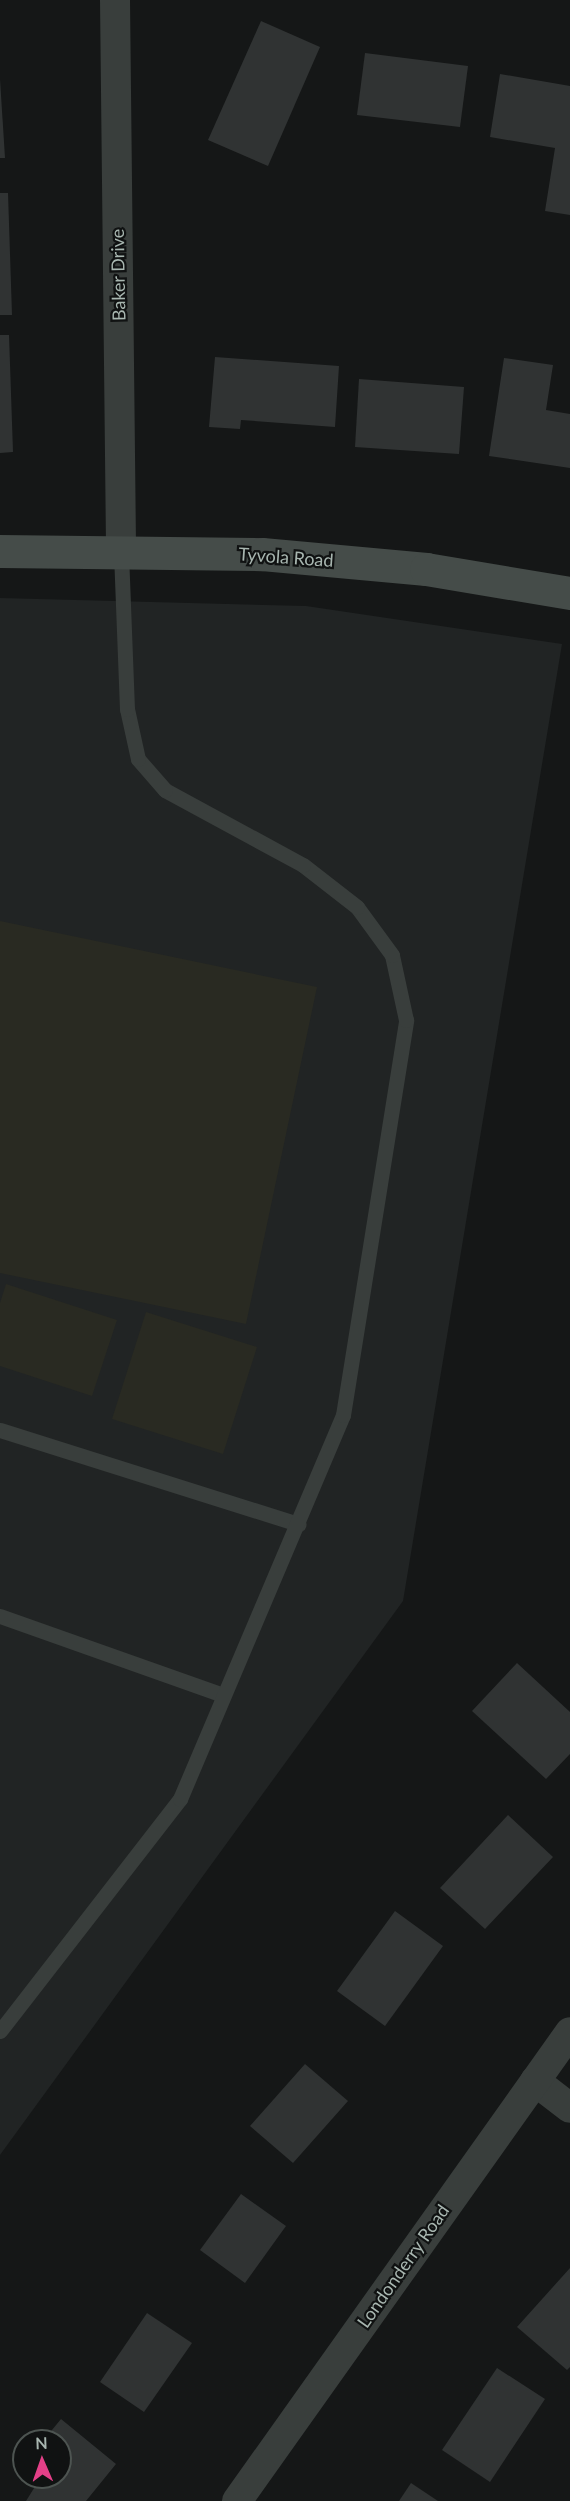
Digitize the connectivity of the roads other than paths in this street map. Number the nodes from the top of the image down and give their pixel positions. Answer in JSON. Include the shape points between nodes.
{"nodes":[{"id":1,"x":116,"y":0,"type":"edge"},
{"id":2,"x":121,"y":550,"type":"junction"},
{"id":3,"x":0,"y":551,"type":"edge"},
{"id":4,"x":570,"y":593,"type":"edge"},
{"id":5,"x":0,"y":1430,"type":"edge"},
{"id":6,"x":299,"y":1524,"type":"junction"},
{"id":7,"x":0,"y":1616,"type":"edge"},
{"id":8,"x":223,"y":1695,"type":"junction"},
{"id":9,"x":2,"y":2025,"type":"edge"},
{"id":10,"x":570,"y":2032,"type":"edge"},
{"id":11,"x":535,"y":2081,"type":"junction"},
{"id":12,"x":570,"y":2108,"type":"edge"},
{"id":13,"x":237,"y":2501,"type":"edge"}],
"edges":[{"from":1,"to":2,"type":"street","name":"Baker Drive"},
{"from":2,"to":3,"type":"main road","name":"Tyvola Road"},
{"from":2,"to":4,"type":"main road","name":"Tyvola Road","via":[[262,554],[426,569]]},
{"from":2,"to":6,"type":"lane","via":[[127,709],[138,759],[165,790],[303,865],[357,906],[392,955],[406,1020],[343,1415]]},
{"from":5,"to":6,"type":"lane"},
{"from":6,"to":8,"type":"lane"},
{"from":7,"to":8,"type":"lane"},
{"from":8,"to":9,"type":"lane","via":[[180,1799]]},
{"from":10,"to":11,"type":"street","name":"Londonderry Road"},
{"from":11,"to":12,"type":"street"},
{"from":11,"to":13,"type":"street","name":"Londonderry Road"}]}
